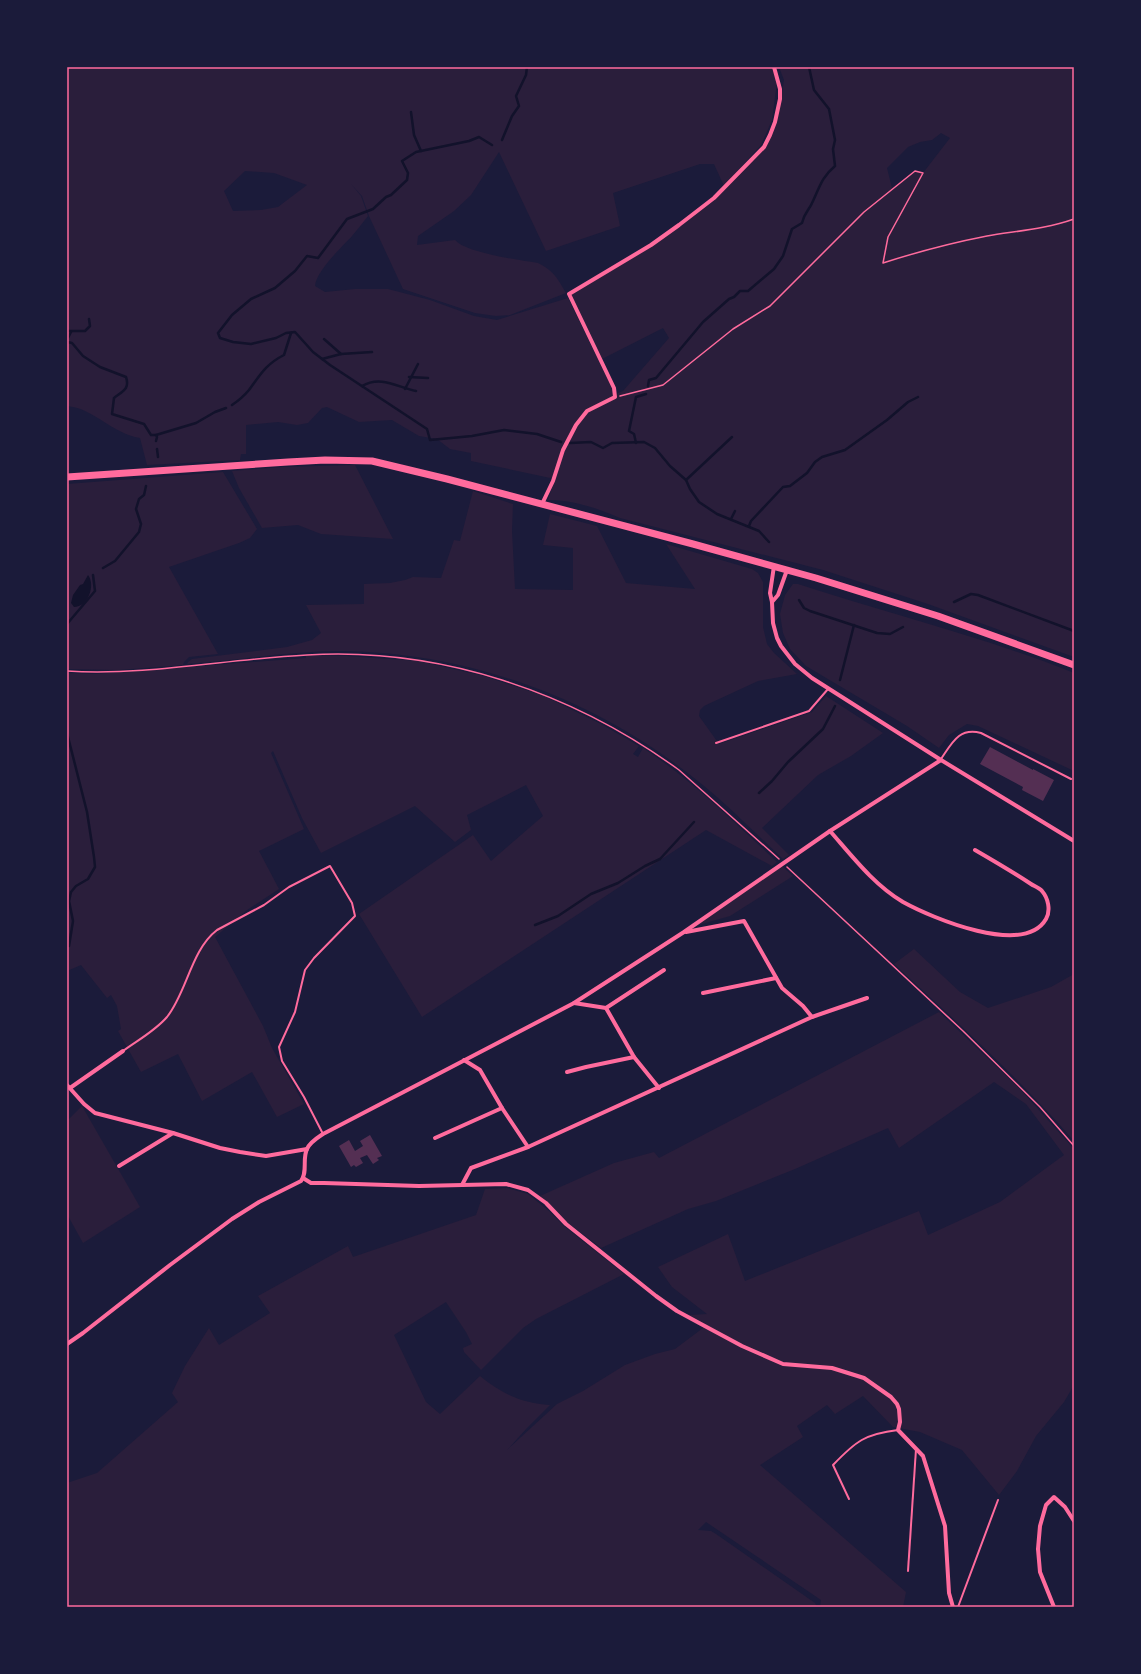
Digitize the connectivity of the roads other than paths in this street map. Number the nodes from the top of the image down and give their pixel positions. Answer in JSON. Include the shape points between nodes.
{"nodes":[{"id":1,"x":774,"y":67,"type":"edge"},
{"id":2,"x":67,"y":477,"type":"edge"},
{"id":3,"x":542,"y":504,"type":"junction"},
{"id":4,"x":774,"y":566,"type":"junction"},
{"id":5,"x":787,"y":570,"type":"junction"},
{"id":6,"x":772,"y":602,"type":"junction"},
{"id":7,"x":1074,"y":665,"type":"edge"},
{"id":8,"x":829,"y":688,"type":"junction"},
{"id":9,"x":716,"y":743,"type":"dead end"},
{"id":10,"x":941,"y":760,"type":"junction"},
{"id":11,"x":1071,"y":779,"type":"dead end"},
{"id":12,"x":830,"y":831,"type":"junction"},
{"id":13,"x":1074,"y":842,"type":"edge"},
{"id":14,"x":975,"y":850,"type":"dead end"},
{"id":15,"x":684,"y":932,"type":"junction"},
{"id":16,"x":664,"y":970,"type":"dead end"},
{"id":17,"x":776,"y":978,"type":"junction"},
{"id":18,"x":703,"y":992,"type":"dead end"},
{"id":19,"x":866,"y":998,"type":"dead end"},
{"id":20,"x":574,"y":1003,"type":"junction"},
{"id":21,"x":606,"y":1008,"type":"junction"},
{"id":22,"x":812,"y":1017,"type":"junction"},
{"id":23,"x":123,"y":1051,"type":"joint"},
{"id":24,"x":634,"y":1057,"type":"junction"},
{"id":25,"x":464,"y":1060,"type":"junction"},
{"id":26,"x":567,"y":1072,"type":"dead end"},
{"id":27,"x":68,"y":1086,"type":"edge"},
{"id":28,"x":659,"y":1088,"type":"junction"},
{"id":29,"x":502,"y":1108,"type":"junction"},
{"id":30,"x":173,"y":1133,"type":"junction"},
{"id":31,"x":323,"y":1134,"type":"junction"},
{"id":32,"x":435,"y":1138,"type":"dead end"},
{"id":33,"x":528,"y":1147,"type":"junction"},
{"id":34,"x":307,"y":1148,"type":"junction"},
{"id":35,"x":119,"y":1166,"type":"dead end"},
{"id":36,"x":303,"y":1178,"type":"junction"},
{"id":37,"x":462,"y":1185,"type":"junction"},
{"id":38,"x":67,"y":1344,"type":"edge"},
{"id":39,"x":898,"y":1430,"type":"junction"},
{"id":40,"x":916,"y":1448,"type":"junction"},
{"id":41,"x":849,"y":1499,"type":"dead end"},
{"id":42,"x":998,"y":1500,"type":"dead end"},
{"id":43,"x":1074,"y":1521,"type":"edge"},
{"id":44,"x":908,"y":1571,"type":"dead end"},
{"id":45,"x":953,"y":1607,"type":"edge"},
{"id":46,"x":958,"y":1607,"type":"edge"},
{"id":47,"x":1054,"y":1607,"type":"edge"}],
"edges":[{"from":1,"to":3,"type":"street","via":[[780,99],[775,122],[764,147],[714,198],[679,225],[651,245],[569,294],[614,388],[615,397],[587,411],[576,425],[563,450]]},
{"from":2,"to":3,"type":"main road","via":[[288,462],[372,461]]},
{"from":3,"to":4,"type":"main road"},
{"from":4,"to":5,"type":"main road"},
{"from":4,"to":6,"type":"street","via":[[770,593]]},
{"from":5,"to":6,"type":"street","via":[[778,595]]},
{"from":5,"to":7,"type":"main road","via":[[938,616]]},
{"from":6,"to":8,"type":"street","via":[[772,623],[781,646],[795,664]]},
{"from":8,"to":9,"type":"lane","via":[[809,711]]},
{"from":8,"to":10,"type":"street"},
{"from":10,"to":11,"type":"lane","via":[[960,735],[974,731]]},
{"from":10,"to":12,"type":"street"},
{"from":10,"to":13,"type":"street"},
{"from":12,"to":14,"type":"street","via":[[872,878],[903,902],[960,927],[1013,936],[1040,927],[1047,917],[1049,906],[1042,890]]},
{"from":12,"to":15,"type":"street"},
{"from":15,"to":17,"type":"street","via":[[744,921]]},
{"from":15,"to":20,"type":"street"},
{"from":16,"to":21,"type":"street"},
{"from":17,"to":18,"type":"street"},
{"from":17,"to":22,"type":"street","via":[[782,988]]},
{"from":19,"to":22,"type":"street"},
{"from":20,"to":21,"type":"street"},
{"from":20,"to":25,"type":"street"},
{"from":21,"to":24,"type":"street"},
{"from":22,"to":28,"type":"street"},
{"from":23,"to":27,"type":"street"},
{"from":23,"to":31,"type":"lane","via":[[159,1026],[167,1016],[179,998],[210,935],[264,905],[289,887],[330,866],[352,903],[355,916],[305,970],[295,1012],[280,1043],[279,1052],[282,1062]]},
{"from":24,"to":26,"type":"street"},
{"from":24,"to":28,"type":"street"},
{"from":25,"to":29,"type":"street","via":[[480,1070]]},
{"from":25,"to":31,"type":"street"},
{"from":27,"to":30,"type":"street","via":[[95,1112]]},
{"from":28,"to":33,"type":"street"},
{"from":29,"to":32,"type":"street"},
{"from":29,"to":33,"type":"street"},
{"from":30,"to":34,"type":"street","via":[[220,1148],[266,1156]]},
{"from":30,"to":35,"type":"street"},
{"from":31,"to":34,"type":"street"},
{"from":33,"to":37,"type":"street","via":[[471,1168]]},
{"from":34,"to":36,"type":"street"},
{"from":36,"to":37,"type":"street","via":[[314,1183]]},
{"from":36,"to":38,"type":"street","via":[[232,1219]]},
{"from":37,"to":39,"type":"street","via":[[506,1184],[528,1190],[656,1296],[689,1318],[783,1364],[832,1368],[864,1378],[897,1404],[900,1422]]},
{"from":39,"to":40,"type":"street"},
{"from":39,"to":41,"type":"lane","via":[[878,1432],[864,1438],[833,1465]]},
{"from":40,"to":44,"type":"lane"},
{"from":40,"to":45,"type":"street","via":[[923,1456],[945,1526],[949,1594]]},
{"from":42,"to":46,"type":"lane"},
{"from":43,"to":47,"type":"street","via":[[1065,1507],[1054,1498],[1046,1505],[1040,1526],[1038,1549],[1040,1572]]}]}
